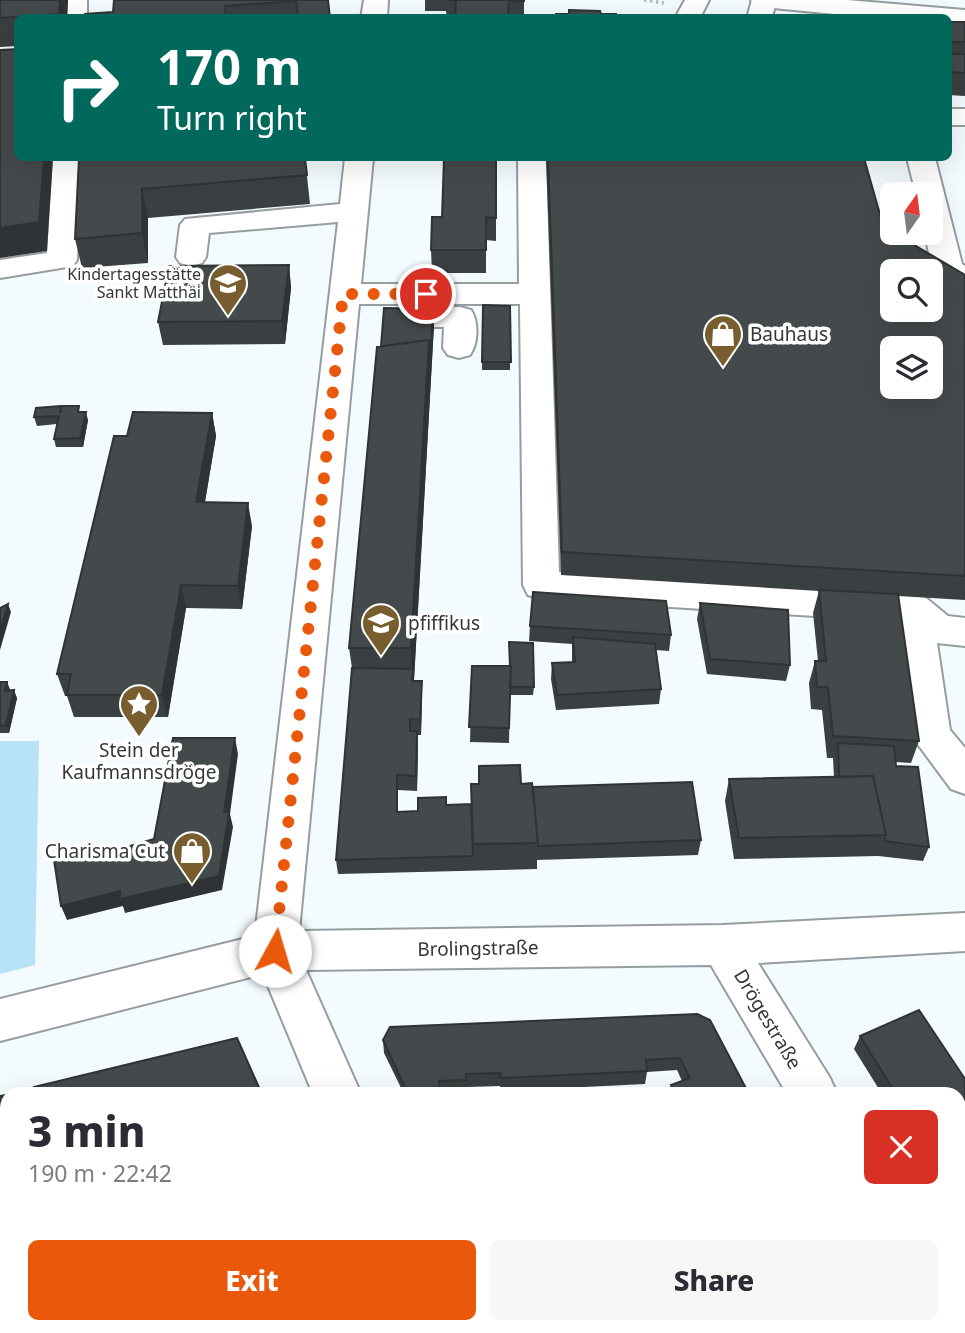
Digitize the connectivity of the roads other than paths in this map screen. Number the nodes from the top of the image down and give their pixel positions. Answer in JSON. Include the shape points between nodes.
{"nodes":[{"id":1,"x":763,"y":0,"type":"edge"},
{"id":2,"x":857,"y":5,"type":"edge"},
{"id":3,"x":932,"y":14,"type":"edge"},
{"id":4,"x":67,"y":161,"type":"edge"},
{"id":5,"x":359,"y":161,"type":"edge"},
{"id":6,"x":532,"y":161,"type":"edge"},
{"id":7,"x":922,"y":161,"type":"edge"},
{"id":8,"x":927,"y":182,"type":"edge"},
{"id":9,"x":353,"y":212,"type":"junction"},
{"id":10,"x":942,"y":245,"type":"edge"},
{"id":11,"x":191,"y":257,"type":"dead end"},
{"id":12,"x":0,"y":269,"type":"edge"},
{"id":13,"x":965,"y":279,"type":"edge"},
{"id":14,"x":535,"y":294,"type":"junction"},
{"id":15,"x":342,"y":305,"type":"junction"},
{"id":16,"x":459,"y":348,"type":"dead end"},
{"id":17,"x":913,"y":608,"type":"junction"},
{"id":18,"x":965,"y":632,"type":"edge"},
{"id":19,"x":965,"y":777,"type":"edge"},
{"id":20,"x":965,"y":932,"type":"edge"},
{"id":21,"x":723,"y":945,"type":"junction"},
{"id":22,"x":275,"y":951,"type":"junction"},
{"id":23,"x":0,"y":1020,"type":"edge"},
{"id":24,"x":334,"y":1087,"type":"edge"},
{"id":25,"x":809,"y":1087,"type":"edge"}],
"edges":[{"from":1,"to":2,"type":"street"},
{"from":2,"to":3,"type":"street"},
{"from":4,"to":12,"type":"street","via":[[62,260]]},
{"from":5,"to":9,"type":"street"},
{"from":6,"to":14,"type":"street"},
{"from":7,"to":8,"type":"street"},
{"from":9,"to":11,"type":"street","via":[[195,225]]},
{"from":9,"to":15,"type":"street"},
{"from":10,"to":13,"type":"street","via":[[948,269]]},
{"from":14,"to":15,"type":"street"},
{"from":14,"to":17,"type":"street","via":[[541,585]]},
{"from":15,"to":16,"type":"street","via":[[460,317]]},
{"from":15,"to":22,"type":"street"},
{"from":17,"to":18,"type":"street","via":[[938,629]]},
{"from":17,"to":19,"type":"street","via":[[931,734]]},
{"from":20,"to":21,"type":"street","name":"Brolingstraße"},
{"from":21,"to":22,"type":"street","name":"Brolingstraße"},
{"from":21,"to":25,"type":"street","name":"Drögestraße"},
{"from":22,"to":23,"type":"street","name":"Brolingstraße"},
{"from":22,"to":24,"type":"street"}]}
